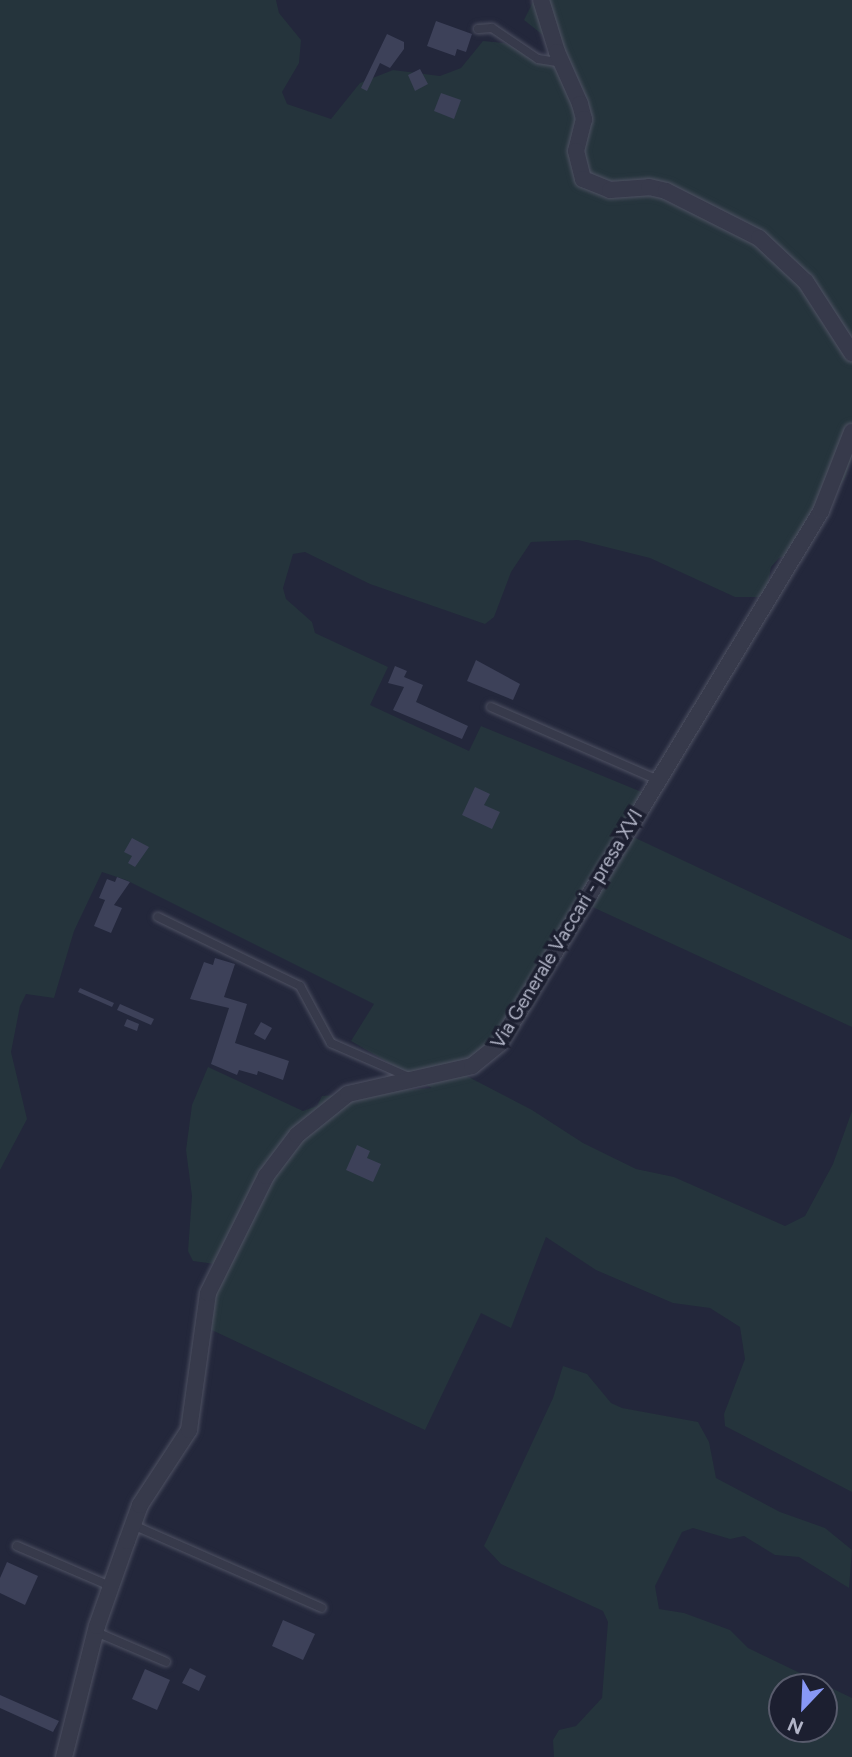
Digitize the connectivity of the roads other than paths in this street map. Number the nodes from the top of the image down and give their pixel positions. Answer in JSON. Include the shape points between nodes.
{"nodes":[{"id":1,"x":541,"y":0,"type":"edge"},
{"id":2,"x":478,"y":29,"type":"dead end"},
{"id":3,"x":562,"y":63,"type":"junction"},
{"id":4,"x":852,"y":352,"type":"edge"},
{"id":5,"x":852,"y":432,"type":"edge"},
{"id":6,"x":491,"y":707,"type":"dead end"},
{"id":7,"x":658,"y":780,"type":"junction"},
{"id":8,"x":158,"y":917,"type":"dead end"},
{"id":9,"x":416,"y":1081,"type":"junction"},
{"id":10,"x":133,"y":1525,"type":"junction"},
{"id":11,"x":17,"y":1546,"type":"dead end"},
{"id":12,"x":110,"y":1586,"type":"junction"},
{"id":13,"x":322,"y":1608,"type":"dead end"},
{"id":14,"x":96,"y":1632,"type":"junction"},
{"id":15,"x":166,"y":1662,"type":"dead end"},
{"id":16,"x":64,"y":1757,"type":"edge"}],
"edges":[{"from":1,"to":3,"type":"street"},
{"from":2,"to":3,"type":"lane","via":[[492,28],[538,60]]},
{"from":3,"to":4,"type":"street","via":[[584,119],[576,151],[583,179],[610,190],[649,187],[666,191],[760,238],[806,282]]},
{"from":5,"to":7,"type":"street","name":"Via Generale Vaccari - presa XVI","via":[[821,511]]},
{"from":6,"to":7,"type":"lane"},
{"from":7,"to":9,"type":"street","name":"Via Generale Vaccari - presa XVI","via":[[500,1043],[472,1066]]},
{"from":8,"to":9,"type":"lane","via":[[300,986],[331,1043]]},
{"from":9,"to":10,"type":"street","name":"Via Generale Vaccari - presa XVI","via":[[367,1088],[332,1103],[297,1135],[266,1176],[208,1293],[189,1430],[140,1506]]},
{"from":10,"to":12,"type":"street","name":"Via Generale Vaccari - presa XVI"},
{"from":10,"to":13,"type":"lane"},
{"from":11,"to":12,"type":"lane"},
{"from":12,"to":14,"type":"street","name":"Via Generale Vaccari - presa XVI"},
{"from":14,"to":15,"type":"lane"},
{"from":14,"to":16,"type":"street","name":"Via Generale Vaccari - presa XVI"}]}
